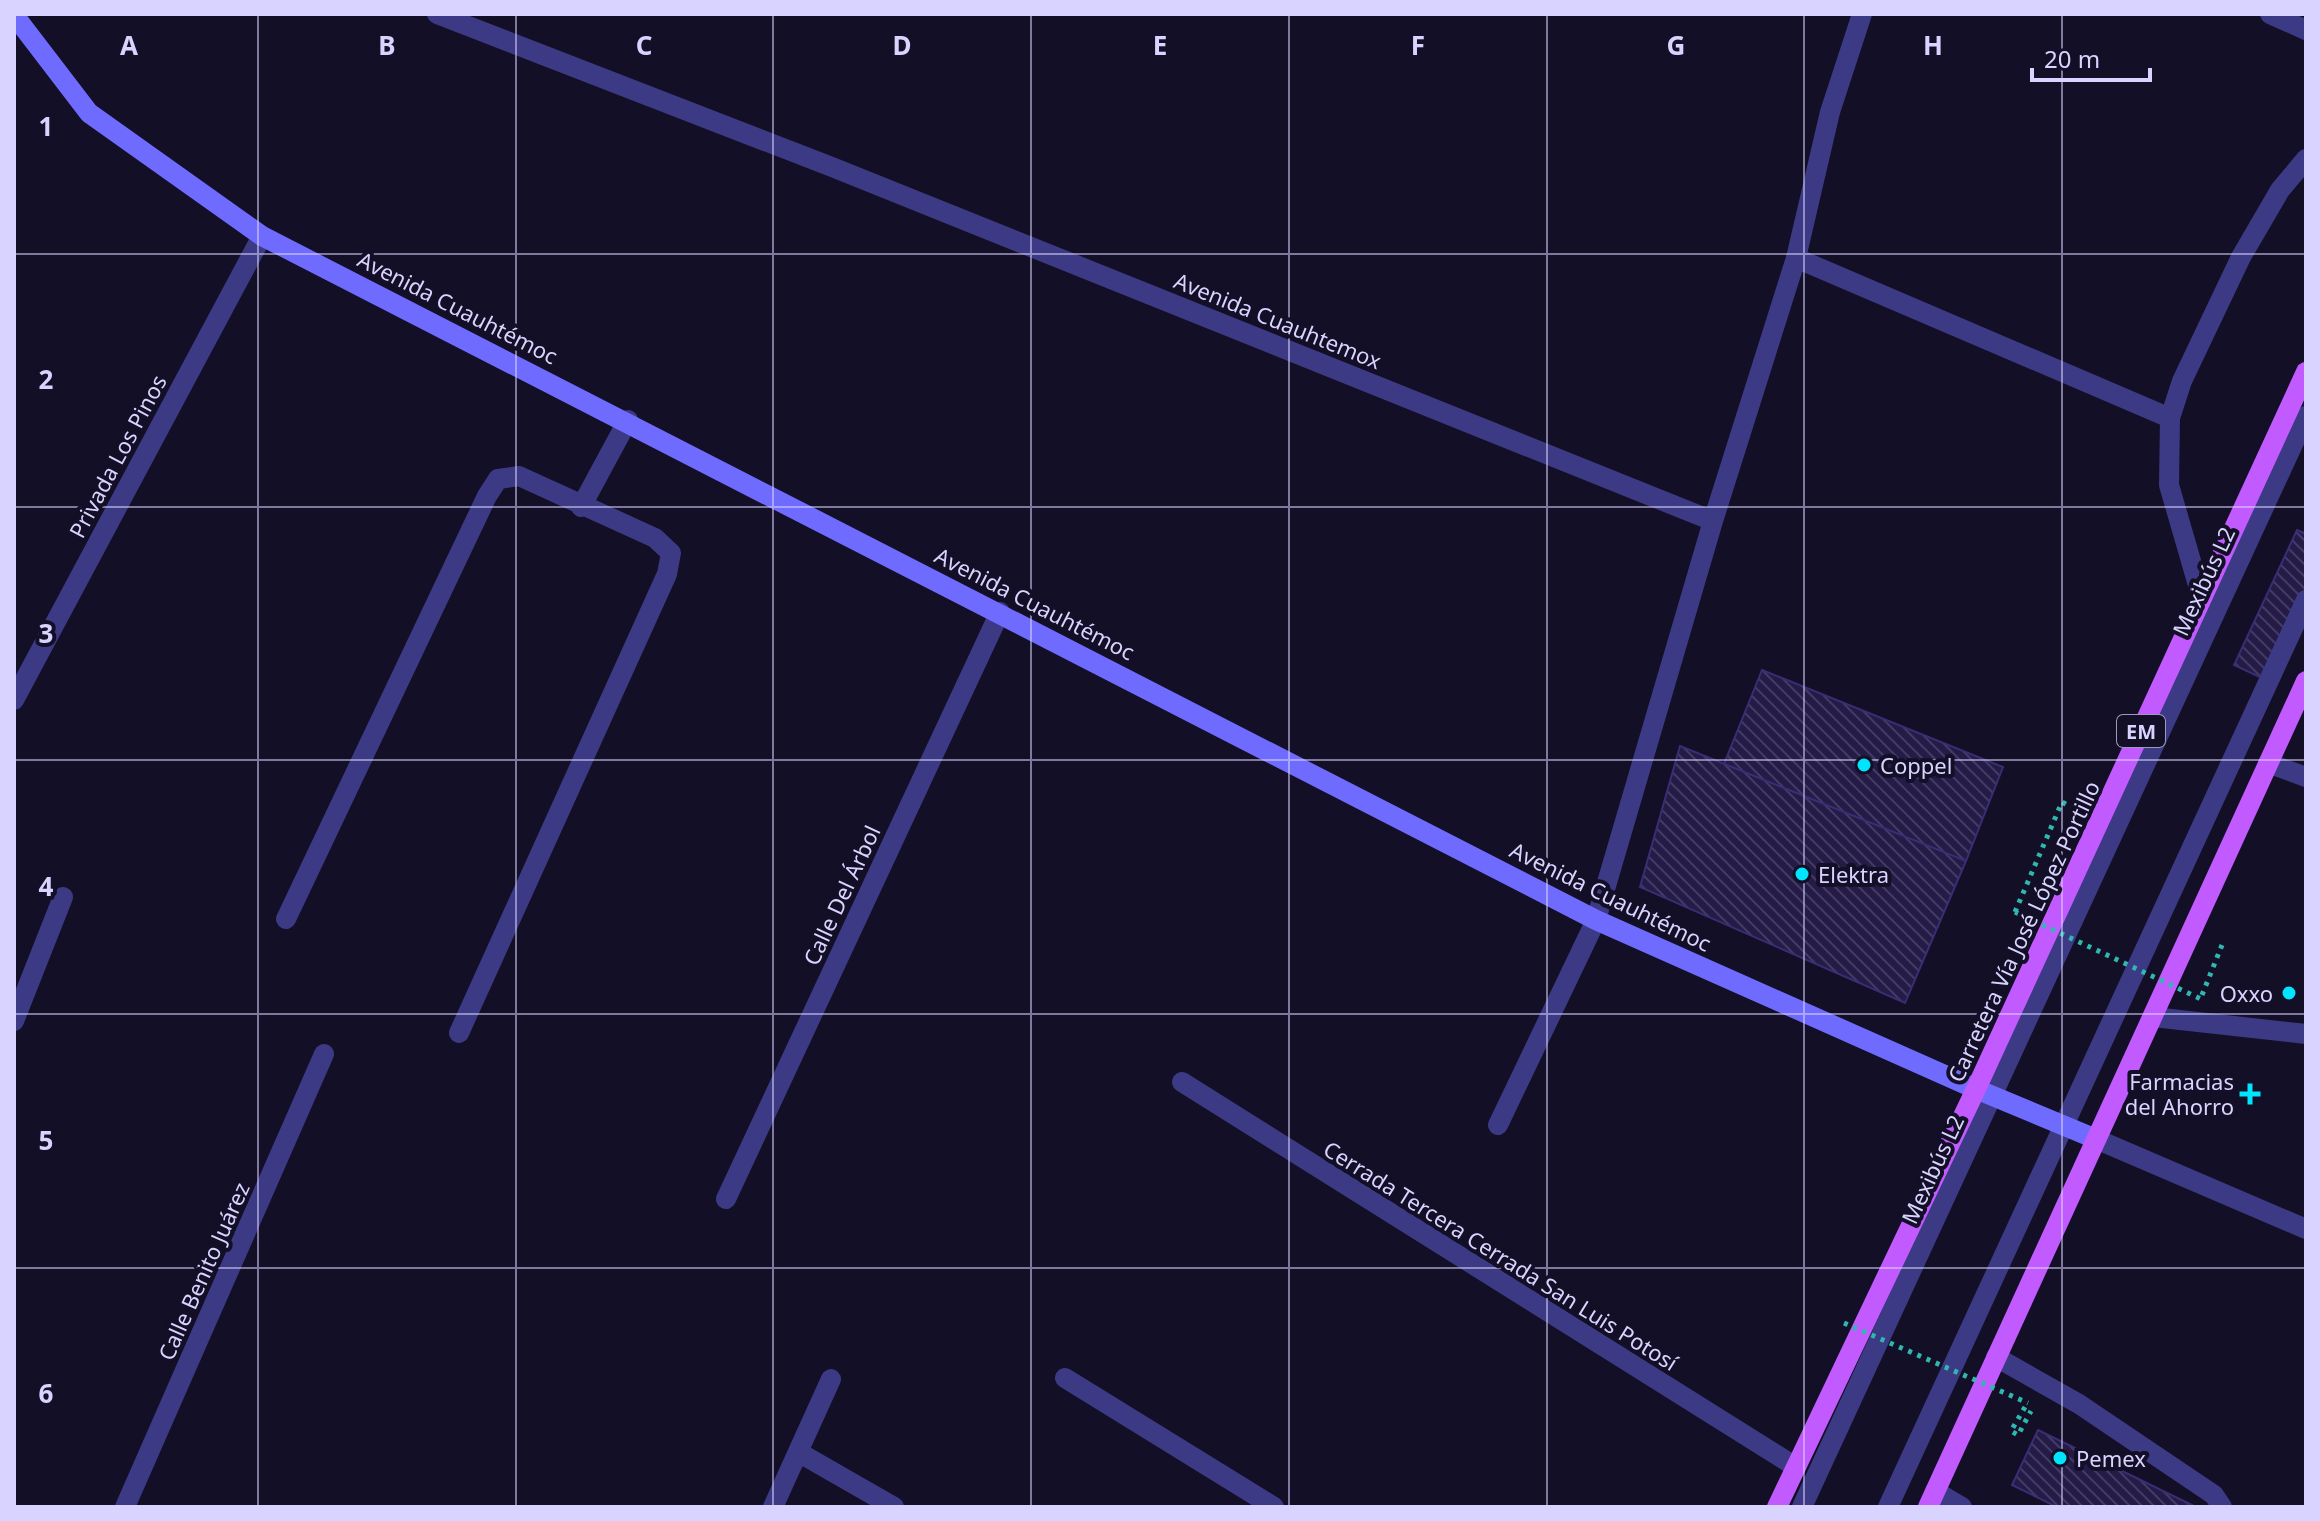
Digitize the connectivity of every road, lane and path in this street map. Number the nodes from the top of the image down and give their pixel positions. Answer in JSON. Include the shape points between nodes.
{"nodes":[{"id":1,"x":437,"y":14,"type":"edge"},
{"id":2,"x":1862,"y":14,"type":"edge"},
{"id":3,"x":2270,"y":14,"type":"edge"},
{"id":4,"x":14,"y":15,"type":"edge"},
{"id":5,"x":2306,"y":30,"type":"edge"},
{"id":6,"x":2306,"y":159,"type":"edge"},
{"id":7,"x":262,"y":236,"type":"junction"},
{"id":8,"x":1796,"y":258,"type":"junction"},
{"id":9,"x":2306,"y":372,"type":"edge"},
{"id":10,"x":2306,"y":416,"type":"edge"},
{"id":11,"x":2170,"y":418,"type":"junction"},
{"id":12,"x":628,"y":420,"type":"junction"},
{"id":13,"x":581,"y":507,"type":"junction"},
{"id":14,"x":1713,"y":521,"type":"junction"},
{"id":15,"x":2202,"y":599,"type":"junction"},
{"id":16,"x":2306,"y":600,"type":"edge"},
{"id":17,"x":1000,"y":612,"type":"junction"},
{"id":18,"x":2306,"y":681,"type":"edge"},
{"id":19,"x":14,"y":700,"type":"edge"},
{"id":20,"x":2268,"y":763,"type":"junction"},
{"id":21,"x":2306,"y":777,"type":"edge"},
{"id":22,"x":2099,"y":823,"type":"junction"},
{"id":23,"x":63,"y":897,"type":"dead end"},
{"id":24,"x":286,"y":919,"type":"dead end"},
{"id":25,"x":1596,"y":920,"type":"junction"},
{"id":26,"x":2201,"y":999,"type":"dead end"},
{"id":27,"x":2153,"y":1017,"type":"junction"},
{"id":28,"x":14,"y":1021,"type":"edge"},
{"id":29,"x":459,"y":1033,"type":"dead end"},
{"id":30,"x":2306,"y":1034,"type":"edge"},
{"id":31,"x":324,"y":1054,"type":"dead end"},
{"id":32,"x":1182,"y":1082,"type":"dead end"},
{"id":33,"x":1984,"y":1093,"type":"junction"},
{"id":34,"x":1498,"y":1125,"type":"dead end"},
{"id":35,"x":2064,"y":1125,"type":"junction"},
{"id":36,"x":2096,"y":1139,"type":"junction"},
{"id":37,"x":726,"y":1199,"type":"dead end"},
{"id":38,"x":2304,"y":1223,"type":"edge"},
{"id":39,"x":1844,"y":1323,"type":"dead end"},
{"id":40,"x":1996,"y":1357,"type":"junction"},
{"id":41,"x":1065,"y":1378,"type":"dead end"},
{"id":42,"x":831,"y":1379,"type":"dead end"},
{"id":43,"x":2037,"y":1401,"type":"dead end"},
{"id":44,"x":798,"y":1452,"type":"junction"},
{"id":45,"x":1796,"y":1467,"type":"junction"},
{"id":46,"x":1931,"y":1499,"type":"edge"},
{"id":47,"x":125,"y":1507,"type":"edge"},
{"id":48,"x":773,"y":1507,"type":"edge"},
{"id":49,"x":894,"y":1507,"type":"edge"},
{"id":50,"x":1274,"y":1507,"type":"edge"},
{"id":51,"x":1777,"y":1507,"type":"edge"},
{"id":52,"x":1802,"y":1507,"type":"edge"},
{"id":53,"x":1888,"y":1507,"type":"edge"},
{"id":54,"x":1962,"y":1507,"type":"edge"},
{"id":55,"x":2222,"y":1507,"type":"edge"}],
"edges":[{"from":1,"to":14,"type":"street","name":"Avenida Cuauhtemox"},
{"from":2,"to":8,"type":"street","via":[[1830,112]]},
{"from":3,"to":5,"type":"street"},
{"from":4,"to":7,"type":"main road","name":"Avenida Cuauhtémoc","via":[[89,113]]},
{"from":6,"to":11,"type":"street","via":[[2280,190],[2241,257]]},
{"from":7,"to":12,"type":"main road","name":"Avenida Cuauhtémoc"},
{"from":7,"to":19,"type":"street","name":"Privada Los Pinos"},
{"from":8,"to":11,"type":"street"},
{"from":8,"to":14,"type":"street"},
{"from":9,"to":15,"type":"main road","name":"Carretera Vía José López Portillo","number":"EM"},
{"from":10,"to":33,"type":"street","name":"Mexibús L2"},
{"from":11,"to":15,"type":"street","via":[[2169,485]]},
{"from":12,"to":13,"type":"street"},
{"from":12,"to":17,"type":"main road","name":"Avenida Cuauhtémoc"},
{"from":13,"to":24,"type":"street","via":[[519,476],[498,479]]},
{"from":13,"to":29,"type":"street","via":[[655,538],[671,553],[667,574]]},
{"from":14,"to":25,"type":"street"},
{"from":15,"to":22,"type":"main road","name":"Carretera Vía José López Portillo","number":"EM"},
{"from":16,"to":35,"type":"street"},
{"from":17,"to":25,"type":"main road","name":"Avenida Cuauhtémoc"},
{"from":17,"to":37,"type":"street","name":"Calle Del Árbol"},
{"from":18,"to":20,"type":"main road"},
{"from":20,"to":21,"type":"street"},
{"from":20,"to":27,"type":"main road"},
{"from":22,"to":26,"type":"path","bridge":true,"via":[[2062,802],[2015,912]]},
{"from":22,"to":33,"type":"main road","name":"Carretera Vía José López Portillo","number":"EM"},
{"from":23,"to":28,"type":"street"},
{"from":25,"to":33,"type":"main road","name":"Avenida Cuauhtémoc"},
{"from":25,"to":34,"type":"street"},
{"from":27,"to":30,"type":"street"},
{"from":27,"to":36,"type":"main road"},
{"from":31,"to":47,"type":"street","name":"Calle Benito Juárez"},
{"from":32,"to":45,"type":"street","name":"Cerrada Tercera Cerrada San Luis Potosí"},
{"from":33,"to":35,"type":"main road","name":"Avenida Cuauhtémoc"},
{"from":33,"to":45,"type":"main road","name":"Carretera Vía José López Portillo","number":"EM"},
{"from":33,"to":52,"type":"street","name":"Mexibús L2"},
{"from":35,"to":36,"type":"main road","name":"Avenida Cuauhtémoc"},
{"from":35,"to":53,"type":"street"},
{"from":36,"to":38,"type":"street"},
{"from":36,"to":40,"type":"main road"},
{"from":39,"to":43,"type":"path","bridge":true,"via":[[2028,1403],[2011,1431],[2018,1435]]},
{"from":40,"to":46,"type":"main road"},
{"from":40,"to":55,"type":"street","via":[[2079,1404],[2214,1495]]},
{"from":41,"to":50,"type":"street"},
{"from":42,"to":44,"type":"street"},
{"from":44,"to":48,"type":"street"},
{"from":44,"to":49,"type":"street"},
{"from":45,"to":51,"type":"main road","name":"Carretera Vía José López Portillo","number":"EM"},
{"from":46,"to":54,"type":"street"}]}
